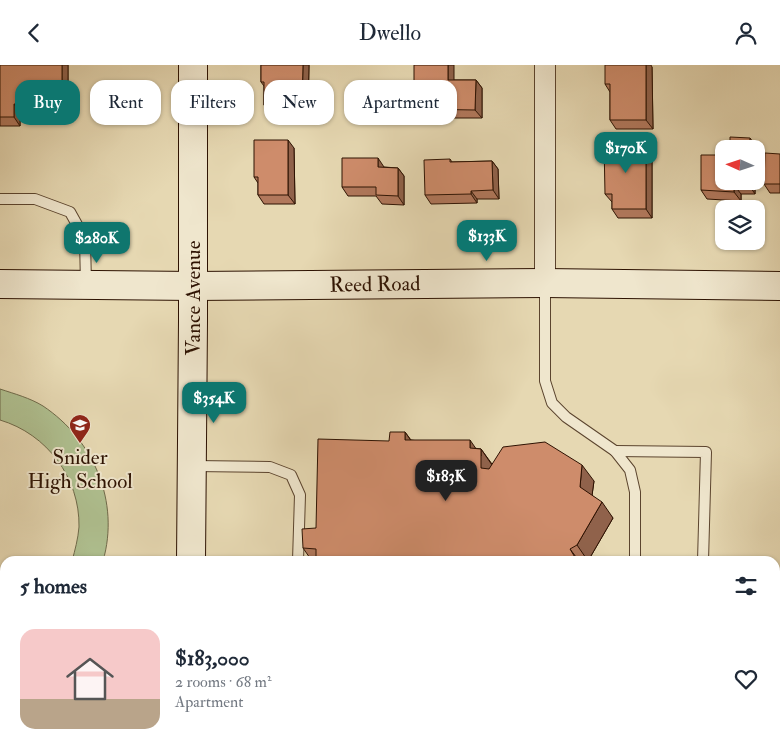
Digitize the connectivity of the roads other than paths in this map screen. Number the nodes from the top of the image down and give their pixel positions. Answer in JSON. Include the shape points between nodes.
{"nodes":[{"id":1,"x":193,"y":65,"type":"edge"},
{"id":2,"x":546,"y":65,"type":"edge"},
{"id":3,"x":0,"y":199,"type":"edge"},
{"id":4,"x":545,"y":283,"type":"junction"},
{"id":5,"x":0,"y":284,"type":"edge"},
{"id":6,"x":86,"y":286,"type":"junction"},
{"id":7,"x":193,"y":286,"type":"junction"},
{"id":8,"x":780,"y":286,"type":"edge"},
{"id":9,"x":615,"y":451,"type":"junction"},
{"id":10,"x":192,"y":466,"type":"junction"},
{"id":11,"x":191,"y":556,"type":"edge"},
{"id":12,"x":298,"y":556,"type":"edge"},
{"id":13,"x":634,"y":556,"type":"edge"},
{"id":14,"x":703,"y":556,"type":"edge"}],
"edges":[{"from":1,"to":7,"type":"main road","name":"Vance Avenue"},
{"from":2,"to":4,"type":"street"},
{"from":3,"to":6,"type":"lane","via":[[35,199],[70,211],[85,239]]},
{"from":4,"to":7,"type":"main road","name":"Reed Road"},
{"from":4,"to":8,"type":"main road","name":"Reed Road"},
{"from":4,"to":9,"type":"lane","via":[[545,381],[552,403],[566,417]]},
{"from":5,"to":6,"type":"main road","name":"Reed Road"},
{"from":6,"to":7,"type":"main road","name":"Reed Road"},
{"from":7,"to":10,"type":"main road","name":"Vance Avenue"},
{"from":9,"to":13,"type":"lane","via":[[630,470],[635,492]]},
{"from":9,"to":14,"type":"lane","via":[[706,452]]},
{"from":10,"to":11,"type":"main road","name":"Vance Avenue"},
{"from":10,"to":12,"type":"lane","via":[[270,467],[291,475],[300,495]]}]}
